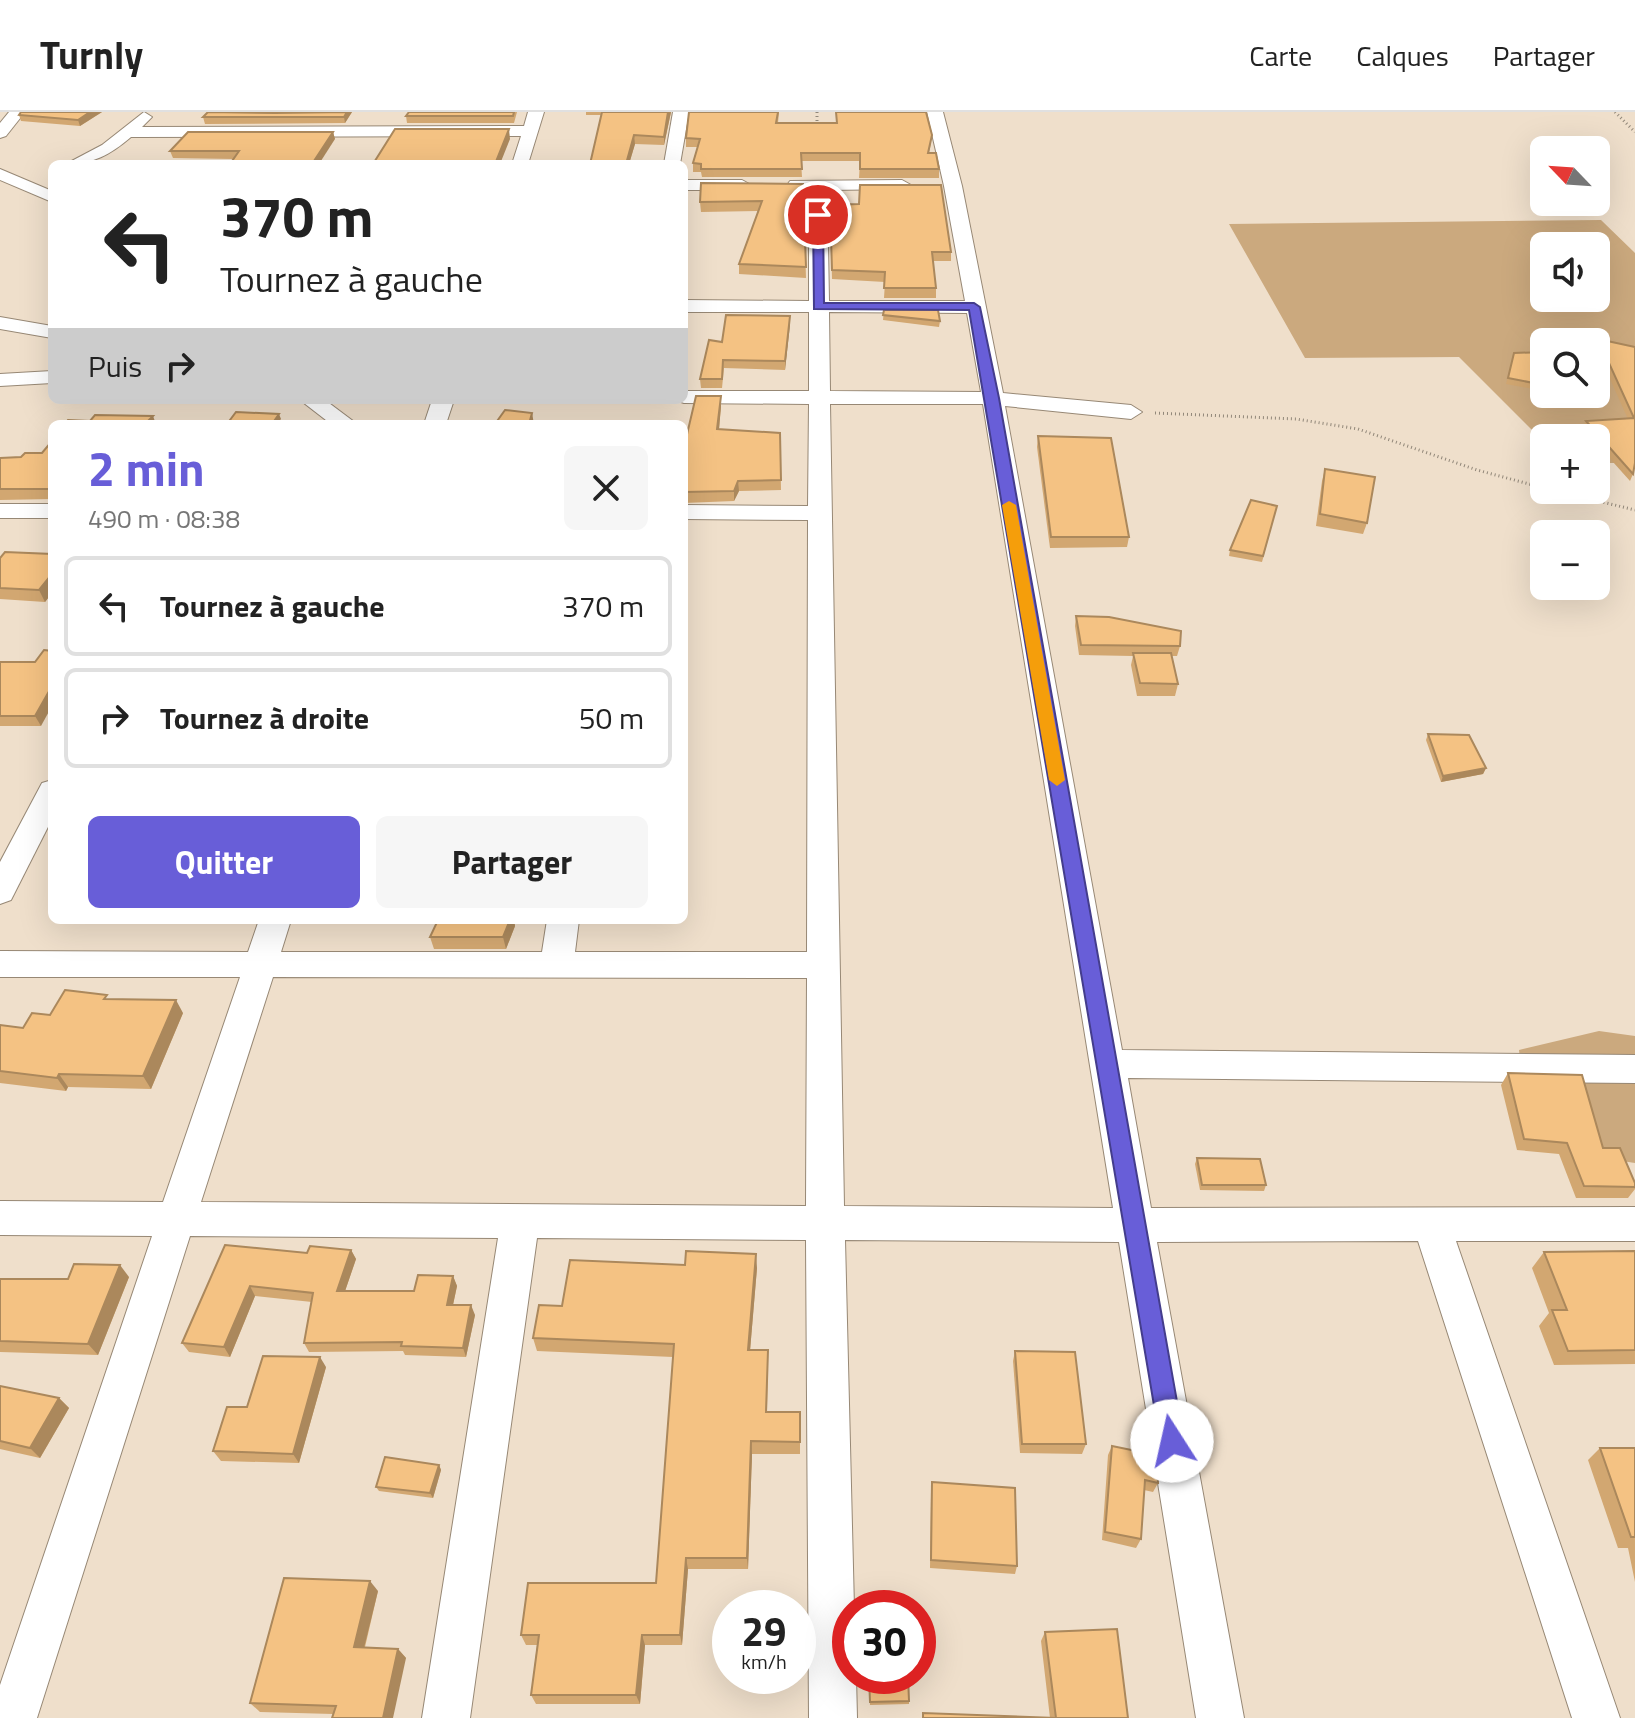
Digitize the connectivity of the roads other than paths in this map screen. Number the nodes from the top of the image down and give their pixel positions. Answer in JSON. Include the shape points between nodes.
{"nodes":[{"id":1,"x":17,"y":112,"type":"edge"},
{"id":2,"x":149,"y":112,"type":"edge"},
{"id":3,"x":275,"y":112,"type":"edge"},
{"id":4,"x":400,"y":112,"type":"edge"},
{"id":5,"x":536,"y":112,"type":"edge"},
{"id":6,"x":681,"y":112,"type":"edge"},
{"id":7,"x":935,"y":112,"type":"edge"},
{"id":8,"x":391,"y":131,"type":"junction"},
{"id":9,"x":531,"y":131,"type":"junction"},
{"id":10,"x":129,"y":132,"type":"junction"},
{"id":11,"x":262,"y":132,"type":"junction"},
{"id":12,"x":0,"y":133,"type":"edge"},
{"id":13,"x":82,"y":160,"type":"edge"},
{"id":14,"x":521,"y":160,"type":"edge"},
{"id":15,"x":673,"y":160,"type":"edge"},
{"id":16,"x":0,"y":174,"type":"edge"},
{"id":17,"x":688,"y":185,"type":"edge"},
{"id":18,"x":818,"y":185,"type":"junction"},
{"id":19,"x":938,"y":185,"type":"junction"},
{"id":20,"x":48,"y":195,"type":"edge"},
{"id":21,"x":688,"y":306,"type":"edge"},
{"id":22,"x":818,"y":306,"type":"junction"},
{"id":23,"x":974,"y":307,"type":"junction"},
{"id":24,"x":0,"y":323,"type":"edge"},
{"id":25,"x":48,"y":331,"type":"edge"},
{"id":26,"x":48,"y":377,"type":"edge"},
{"id":27,"x":0,"y":380,"type":"edge"},
{"id":28,"x":688,"y":397,"type":"edge"},
{"id":29,"x":819,"y":398,"type":"junction"},
{"id":30,"x":993,"y":398,"type":"junction"},
{"id":31,"x":317,"y":404,"type":"edge"},
{"id":32,"x":1131,"y":412,"type":"road end"},
{"id":33,"x":340,"y":420,"type":"edge"},
{"id":34,"x":48,"y":511,"type":"edge"},
{"id":35,"x":688,"y":512,"type":"edge"},
{"id":36,"x":820,"y":513,"type":"junction"},
{"id":37,"x":2,"y":514,"type":"edge"},
{"id":38,"x":48,"y":798,"type":"edge"},
{"id":39,"x":0,"y":892,"type":"edge"},
{"id":40,"x":274,"y":924,"type":"edge"},
{"id":41,"x":562,"y":924,"type":"edge"},
{"id":42,"x":557,"y":963,"type":"junction"},
{"id":43,"x":0,"y":964,"type":"edge"},
{"id":44,"x":260,"y":964,"type":"junction"},
{"id":45,"x":823,"y":965,"type":"junction"},
{"id":46,"x":1107,"y":1064,"type":"junction"},
{"id":47,"x":1635,"y":1069,"type":"edge"},
{"id":48,"x":0,"y":1218,"type":"edge"},
{"id":49,"x":178,"y":1218,"type":"junction"},
{"id":50,"x":520,"y":1220,"type":"junction"},
{"id":51,"x":825,"y":1221,"type":"junction"},
{"id":52,"x":1431,"y":1224,"type":"junction"},
{"id":53,"x":1635,"y":1224,"type":"edge"},
{"id":54,"x":1134,"y":1225,"type":"junction"},
{"id":55,"x":13,"y":1718,"type":"edge"},
{"id":56,"x":446,"y":1718,"type":"edge"},
{"id":57,"x":833,"y":1718,"type":"edge"},
{"id":58,"x":1220,"y":1718,"type":"edge"},
{"id":59,"x":1596,"y":1718,"type":"edge"}],
"edges":[{"from":1,"to":12,"type":"street"},
{"from":2,"to":10,"type":"street"},
{"from":3,"to":11,"type":"street"},
{"from":4,"to":8,"type":"street"},
{"from":5,"to":9,"type":"street"},
{"from":6,"to":15,"type":"street"},
{"from":7,"to":19,"type":"street"},
{"from":8,"to":9,"type":"street"},
{"from":8,"to":11,"type":"street"},
{"from":9,"to":14,"type":"street"},
{"from":10,"to":11,"type":"street"},
{"from":10,"to":13,"type":"street"},
{"from":16,"to":20,"type":"street"},
{"from":17,"to":18,"type":"street"},
{"from":18,"to":19,"type":"street"},
{"from":18,"to":22,"type":"street"},
{"from":19,"to":23,"type":"street"},
{"from":21,"to":22,"type":"street"},
{"from":22,"to":23,"type":"street"},
{"from":22,"to":29,"type":"street"},
{"from":23,"to":30,"type":"street"},
{"from":24,"to":25,"type":"street"},
{"from":26,"to":27,"type":"street"},
{"from":28,"to":29,"type":"street"},
{"from":29,"to":30,"type":"street"},
{"from":29,"to":36,"type":"street"},
{"from":30,"to":32,"type":"street"},
{"from":30,"to":46,"type":"street"},
{"from":31,"to":33,"type":"street"},
{"from":34,"to":37,"type":"street"},
{"from":35,"to":36,"type":"street"},
{"from":36,"to":45,"type":"street"},
{"from":38,"to":39,"type":"street"},
{"from":40,"to":44,"type":"street"},
{"from":41,"to":42,"type":"street"},
{"from":42,"to":44,"type":"street"},
{"from":42,"to":45,"type":"street"},
{"from":43,"to":44,"type":"street"},
{"from":44,"to":49,"type":"street"},
{"from":45,"to":51,"type":"street"},
{"from":46,"to":47,"type":"street"},
{"from":46,"to":54,"type":"street"},
{"from":48,"to":49,"type":"street"},
{"from":49,"to":50,"type":"street"},
{"from":49,"to":55,"type":"street"},
{"from":50,"to":51,"type":"street"},
{"from":50,"to":56,"type":"street"},
{"from":51,"to":54,"type":"street"},
{"from":51,"to":57,"type":"street"},
{"from":52,"to":53,"type":"street"},
{"from":52,"to":54,"type":"street"},
{"from":52,"to":59,"type":"street"},
{"from":54,"to":58,"type":"street"}]}
